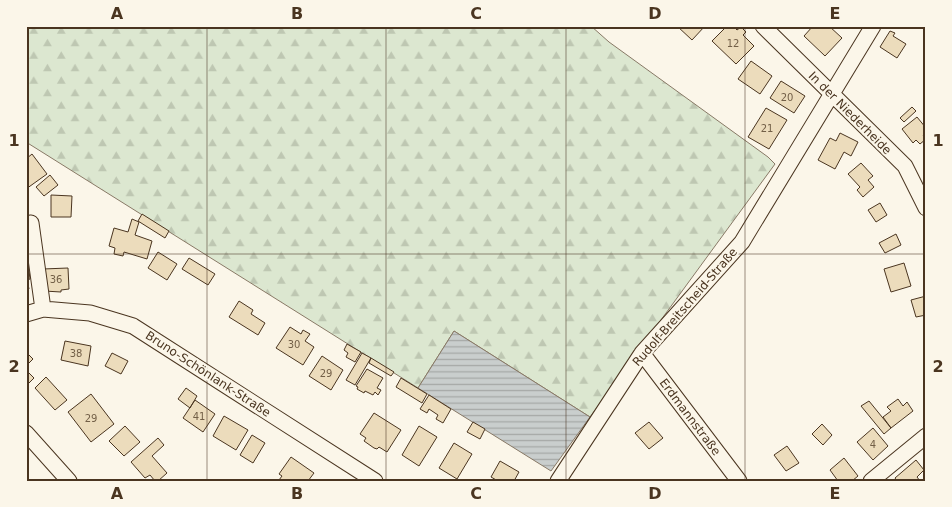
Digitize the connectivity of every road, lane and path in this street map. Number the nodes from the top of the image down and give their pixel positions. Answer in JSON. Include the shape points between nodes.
{"nodes":[{"id":1,"x":763,"y":26,"type":"edge"},
{"id":2,"x":873,"y":26,"type":"edge"},
{"id":3,"x":832,"y":95,"type":"junction"},
{"id":4,"x":926,"y":208,"type":"edge"},
{"id":5,"x":31,"y":223,"type":"dead end"},
{"id":6,"x":43,"y":309,"type":"junction"},
{"id":7,"x":26,"y":314,"type":"edge"},
{"id":8,"x":642,"y":353,"type":"junction"},
{"id":9,"x":26,"y":433,"type":"edge"},
{"id":10,"x":926,"y":436,"type":"edge"},
{"id":11,"x":69,"y":481,"type":"edge"},
{"id":12,"x":375,"y":481,"type":"edge"},
{"id":13,"x":558,"y":481,"type":"edge"},
{"id":14,"x":739,"y":481,"type":"edge"},
{"id":15,"x":871,"y":481,"type":"edge"}],
"edges":[{"from":1,"to":3,"type":"street","name":"In der Niederheide"},
{"from":2,"to":3,"type":"street","name":"Rudolf-Breitscheid-Straße"},
{"from":3,"to":4,"type":"street","name":"In der Niederheide","via":[[905,166]]},
{"from":3,"to":8,"type":"street","name":"Rudolf-Breitscheid-Straße","via":[[742,242]]},
{"from":5,"to":6,"type":"street"},
{"from":6,"to":7,"type":"street","name":"Bruno-Schönlank-Straße"},
{"from":6,"to":12,"type":"street","name":"Bruno-Schönlank-Straße","via":[[90,313],[133,326]]},
{"from":8,"to":13,"type":"street","name":"Rudolf-Breitscheid-Straße"},
{"from":8,"to":14,"type":"street","name":"Erdmannstraße"},
{"from":9,"to":11,"type":"street"},
{"from":10,"to":15,"type":"street"}]}
